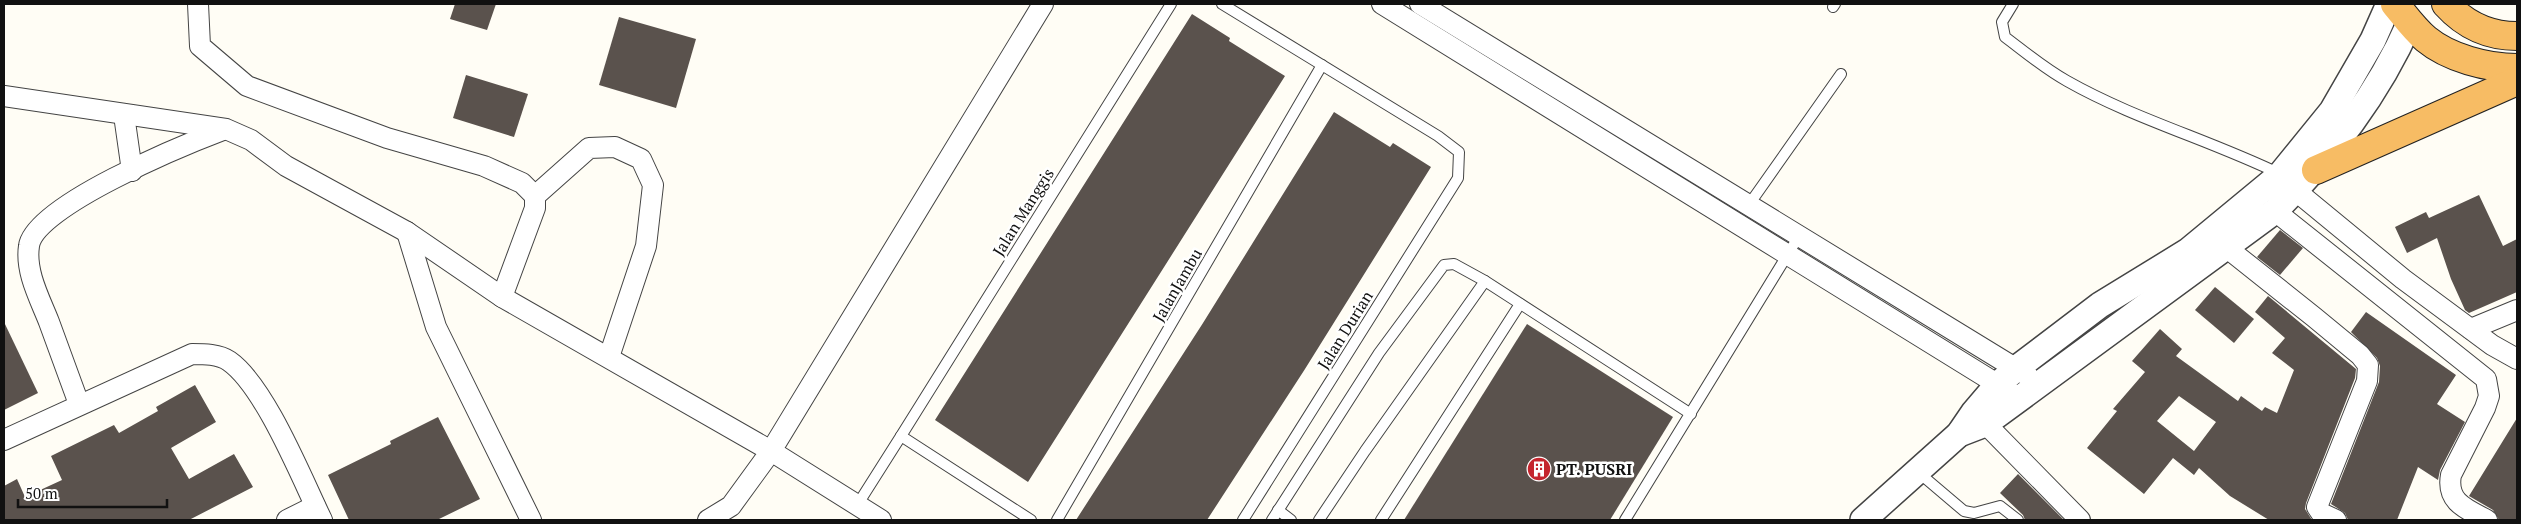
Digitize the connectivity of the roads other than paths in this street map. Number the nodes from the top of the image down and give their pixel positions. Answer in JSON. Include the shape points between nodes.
{"nodes":[{"id":1,"x":198,"y":4,"type":"edge"},
{"id":2,"x":1043,"y":4,"type":"edge"},
{"id":3,"x":1171,"y":4,"type":"edge"},
{"id":4,"x":1222,"y":4,"type":"edge"},
{"id":5,"x":1382,"y":4,"type":"edge"},
{"id":6,"x":1420,"y":4,"type":"edge"},
{"id":7,"x":2013,"y":4,"type":"edge"},
{"id":8,"x":2389,"y":4,"type":"edge"},
{"id":9,"x":2446,"y":4,"type":"edge"},
{"id":10,"x":2407,"y":10,"type":"edge"},
{"id":11,"x":2517,"y":36,"type":"edge"},
{"id":12,"x":1322,"y":65,"type":"junction"},
{"id":13,"x":2517,"y":68,"type":"edge"},
{"id":14,"x":1841,"y":74,"type":"dead end"},
{"id":15,"x":2517,"y":81,"type":"edge"},
{"id":16,"x":4,"y":96,"type":"edge"},
{"id":17,"x":124,"y":115,"type":"junction"},
{"id":18,"x":226,"y":129,"type":"junction"},
{"id":19,"x":132,"y":170,"type":"junction"},
{"id":20,"x":2316,"y":170,"type":"junction"},
{"id":21,"x":2288,"y":183,"type":"junction"},
{"id":22,"x":535,"y":196,"type":"junction"},
{"id":23,"x":1748,"y":206,"type":"junction"},
{"id":24,"x":2275,"y":212,"type":"junction"},
{"id":25,"x":407,"y":232,"type":"junction"},
{"id":26,"x":1799,"y":236,"type":"junction"},
{"id":27,"x":2227,"y":248,"type":"junction"},
{"id":28,"x":1789,"y":254,"type":"junction"},
{"id":29,"x":1485,"y":281,"type":"junction"},
{"id":30,"x":502,"y":297,"type":"junction"},
{"id":31,"x":1520,"y":304,"type":"junction"},
{"id":32,"x":2517,"y":310,"type":"edge"},
{"id":33,"x":2471,"y":329,"type":"junction"},
{"id":34,"x":609,"y":357,"type":"junction"},
{"id":35,"x":2517,"y":359,"type":"edge"},
{"id":36,"x":2017,"y":368,"type":"junction"},
{"id":37,"x":1997,"y":385,"type":"junction"},
{"id":38,"x":2029,"y":391,"type":"junction"},
{"id":39,"x":79,"y":404,"type":"junction"},
{"id":40,"x":1691,"y":414,"type":"junction"},
{"id":41,"x":1979,"y":418,"type":"junction"},
{"id":42,"x":901,"y":436,"type":"junction"},
{"id":43,"x":4,"y":440,"type":"edge"},
{"id":44,"x":771,"y":451,"type":"junction"},
{"id":45,"x":1918,"y":472,"type":"junction"},
{"id":46,"x":856,"y":507,"type":"junction"},
{"id":47,"x":1278,"y":510,"type":"junction"},
{"id":48,"x":319,"y":513,"type":"edge"},
{"id":49,"x":1628,"y":519,"type":"edge"},
{"id":50,"x":287,"y":520,"type":"edge"},
{"id":51,"x":531,"y":520,"type":"edge"},
{"id":52,"x":708,"y":520,"type":"edge"},
{"id":53,"x":881,"y":520,"type":"edge"},
{"id":54,"x":1032,"y":520,"type":"edge"},
{"id":55,"x":1057,"y":520,"type":"edge"},
{"id":56,"x":1243,"y":520,"type":"edge"},
{"id":57,"x":1272,"y":520,"type":"edge"},
{"id":58,"x":1291,"y":520,"type":"edge"},
{"id":59,"x":1320,"y":520,"type":"edge"},
{"id":60,"x":1381,"y":520,"type":"edge"},
{"id":61,"x":1863,"y":520,"type":"edge"},
{"id":62,"x":2018,"y":520,"type":"edge"},
{"id":63,"x":2080,"y":520,"type":"edge"},
{"id":64,"x":2336,"y":520,"type":"edge"},
{"id":65,"x":2487,"y":520,"type":"edge"}],
"edges":[{"from":1,"to":22,"type":"street","via":[[200,46],[247,86],[387,138],[484,166],[522,183]]},
{"from":2,"to":44,"type":"street"},
{"from":3,"to":42,"type":"lane","name":"Jalan Manggis"},
{"from":4,"to":12,"type":"lane"},
{"from":5,"to":28,"type":"street"},
{"from":6,"to":23,"type":"street"},
{"from":7,"to":21,"type":"lane","via":[[2002,22],[2005,37],[2066,81],[2254,162]]},
{"from":8,"to":21,"type":"street","via":[[2373,40]]},
{"from":9,"to":11,"type":"highway","via":[[2461,20],[2478,29],[2502,36]]},
{"from":10,"to":13,"type":"highway","via":[[2426,39],[2455,55],[2489,65]]},
{"from":10,"to":20,"type":"street","via":[[2376,89]]},
{"from":12,"to":55,"type":"lane","name":"JalanJambu"},
{"from":12,"to":56,"type":"lane","name":"Jalan Durian","via":[[1438,136],[1458,152],[1458,178]]},
{"from":14,"to":23,"type":"lane"},
{"from":15,"to":20,"type":"highway"},
{"from":16,"to":17,"type":"street"},
{"from":17,"to":18,"type":"street"},
{"from":17,"to":19,"type":"street"},
{"from":18,"to":19,"type":"street","via":[[166,152]]},
{"from":18,"to":25,"type":"street","via":[[251,140],[286,166]]},
{"from":19,"to":39,"type":"street","via":[[67,204],[38,230],[29,244],[29,270]]},
{"from":20,"to":21,"type":"street"},
{"from":21,"to":24,"type":"street"},
{"from":21,"to":33,"type":"street","via":[[2403,279]]},
{"from":21,"to":36,"type":"street","via":[[2188,251],[2100,304]]},
{"from":22,"to":30,"type":"street","via":[[536,208]]},
{"from":22,"to":34,"type":"street","via":[[588,148],[615,147],[641,159],[653,185],[646,246]]},
{"from":23,"to":26,"type":"street"},
{"from":24,"to":27,"type":"street"},
{"from":24,"to":65,"type":"street","via":[[2486,380],[2489,396],[2485,408],[2451,475],[2450,487],[2457,504]]},
{"from":25,"to":30,"type":"street"},
{"from":25,"to":51,"type":"street","via":[[436,327]]},
{"from":26,"to":28,"type":"lane"},
{"from":26,"to":36,"type":"street"},
{"from":27,"to":38,"type":"street"},
{"from":27,"to":64,"type":"street","via":[[2314,316],[2368,365],[2367,381],[2317,507]]},
{"from":28,"to":37,"type":"street"},
{"from":28,"to":40,"type":"lane"},
{"from":29,"to":31,"type":"lane"},
{"from":29,"to":47,"type":"lane","via":[[1454,264],[1444,265],[1379,353]]},
{"from":29,"to":59,"type":"lane"},
{"from":30,"to":34,"type":"street"},
{"from":31,"to":40,"type":"lane"},
{"from":31,"to":60,"type":"lane"},
{"from":32,"to":33,"type":"street"},
{"from":33,"to":35,"type":"street"},
{"from":34,"to":44,"type":"street"},
{"from":36,"to":37,"type":"street"},
{"from":36,"to":38,"type":"street"},
{"from":37,"to":38,"type":"street"},
{"from":37,"to":41,"type":"street"},
{"from":38,"to":41,"type":"street"},
{"from":39,"to":43,"type":"street"},
{"from":39,"to":48,"type":"street","via":[[192,354],[228,360],[254,385]]},
{"from":40,"to":49,"type":"lane"},
{"from":41,"to":45,"type":"street"},
{"from":41,"to":63,"type":"street"},
{"from":42,"to":46,"type":"lane","name":"Jalan Manggis"},
{"from":42,"to":54,"type":"lane"},
{"from":44,"to":46,"type":"street"},
{"from":44,"to":52,"type":"street","via":[[731,506]]},
{"from":45,"to":61,"type":"street"},
{"from":45,"to":62,"type":"lane","via":[[1964,511],[1974,513],[2000,506]]},
{"from":46,"to":53,"type":"street"},
{"from":47,"to":57,"type":"lane"},
{"from":47,"to":58,"type":"lane"},
{"from":48,"to":50,"type":"street"}]}
